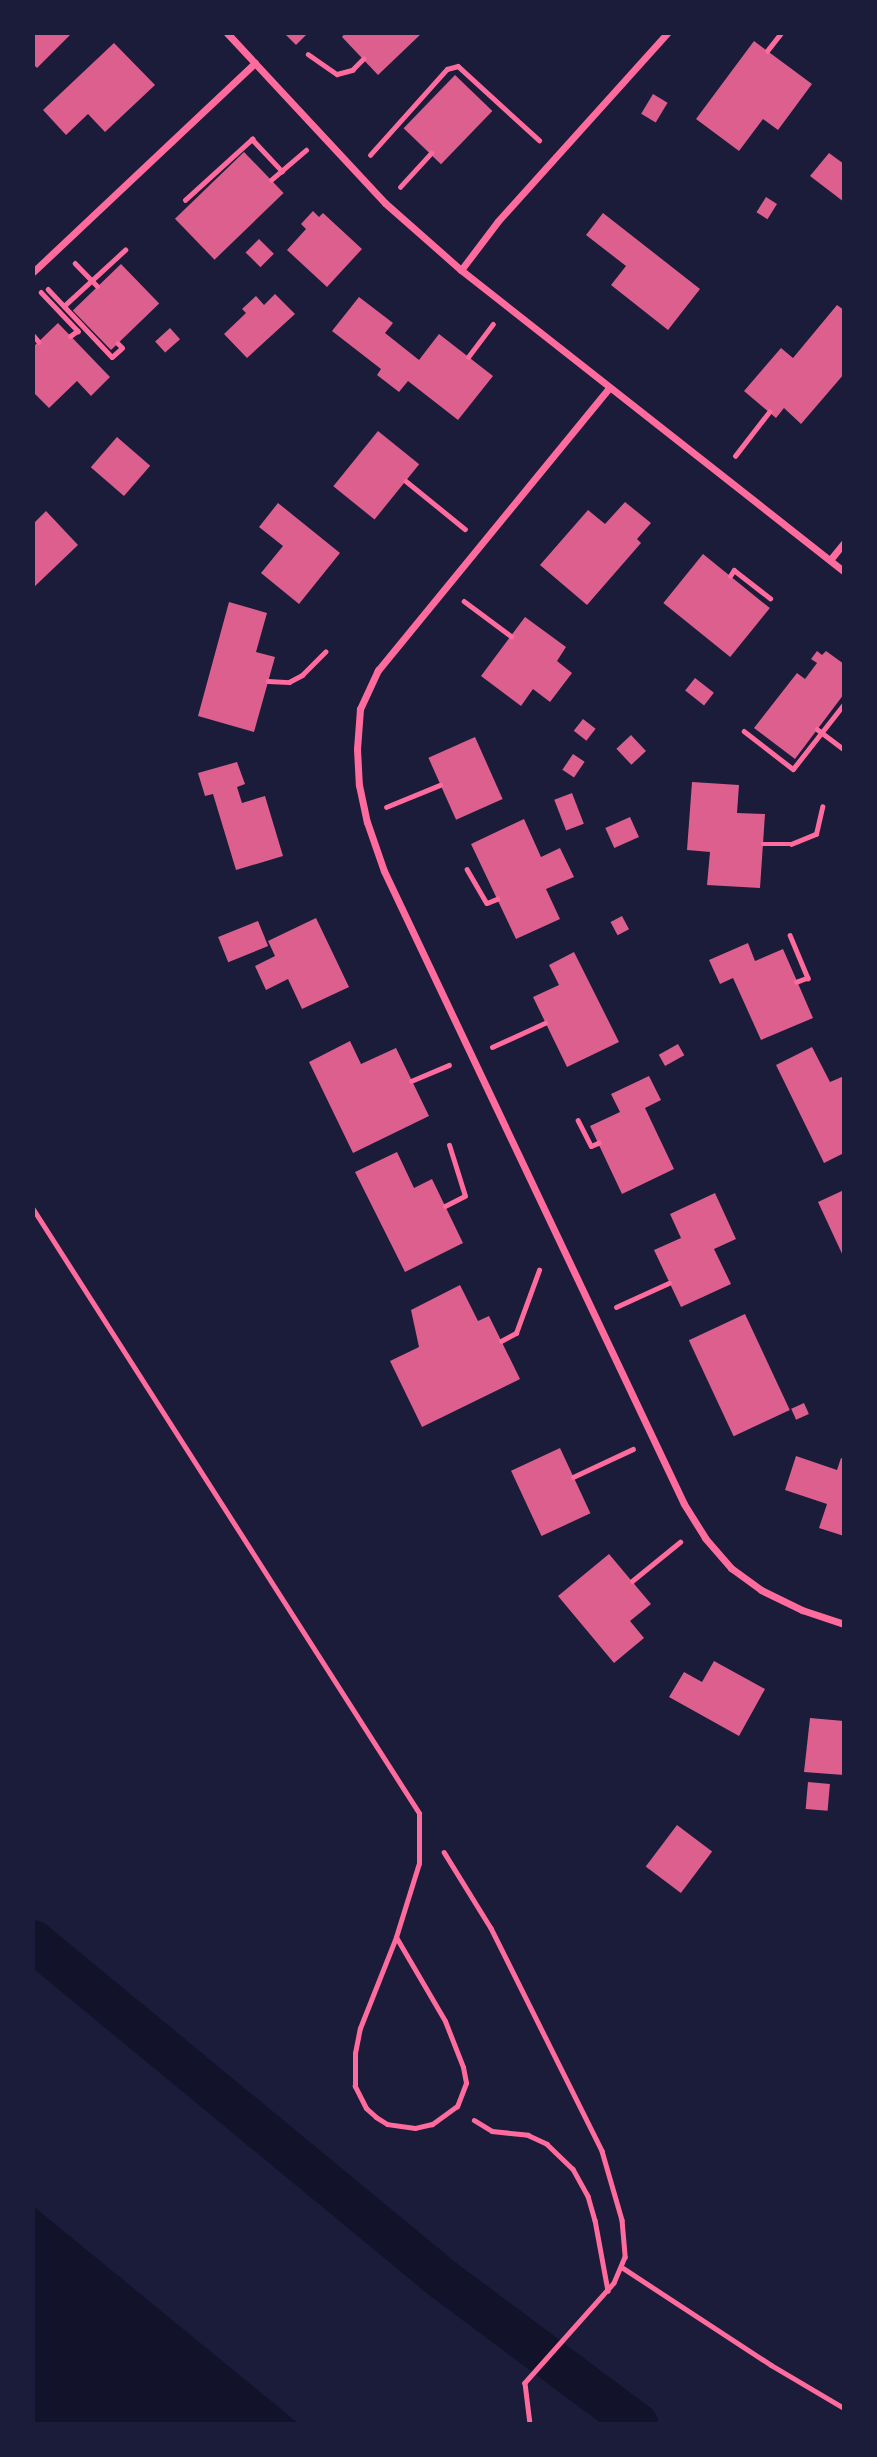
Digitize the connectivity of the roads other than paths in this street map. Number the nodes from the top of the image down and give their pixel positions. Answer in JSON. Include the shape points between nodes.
{"nodes":[{"id":1,"x":227,"y":33,"type":"edge"},
{"id":2,"x":667,"y":33,"type":"edge"},
{"id":3,"x":255,"y":63,"type":"junction"},
{"id":4,"x":461,"y":270,"type":"junction"},
{"id":5,"x":33,"y":272,"type":"edge"},
{"id":6,"x":609,"y":388,"type":"junction"},
{"id":7,"x":844,"y":542,"type":"edge"},
{"id":8,"x":830,"y":560,"type":"junction"},
{"id":9,"x":844,"y":571,"type":"edge"},
{"id":10,"x":33,"y":1209,"type":"edge"},
{"id":11,"x":844,"y":1624,"type":"edge"},
{"id":12,"x":396,"y":1937,"type":"junction"}],
"edges":[{"from":1,"to":3,"type":"street"},
{"from":2,"to":4,"type":"street","via":[[498,221]]},
{"from":3,"to":4,"type":"street","via":[[385,203]]},
{"from":3,"to":5,"type":"street"},
{"from":4,"to":6,"type":"street"},
{"from":6,"to":8,"type":"street"},
{"from":6,"to":11,"type":"street","via":[[378,670],[360,709],[359,785],[384,870],[684,1504],[731,1568],[761,1590]]},
{"from":7,"to":8,"type":"street"},
{"from":8,"to":9,"type":"street"},
{"from":10,"to":12,"type":"lane","via":[[419,1813],[419,1863]]},
{"from":12,"to":12,"type":"lane","via":[[444,2021],[466,2083],[460,2102],[432,2124],[403,2128],[376,2117],[355,2086],[360,2028]]}]}
